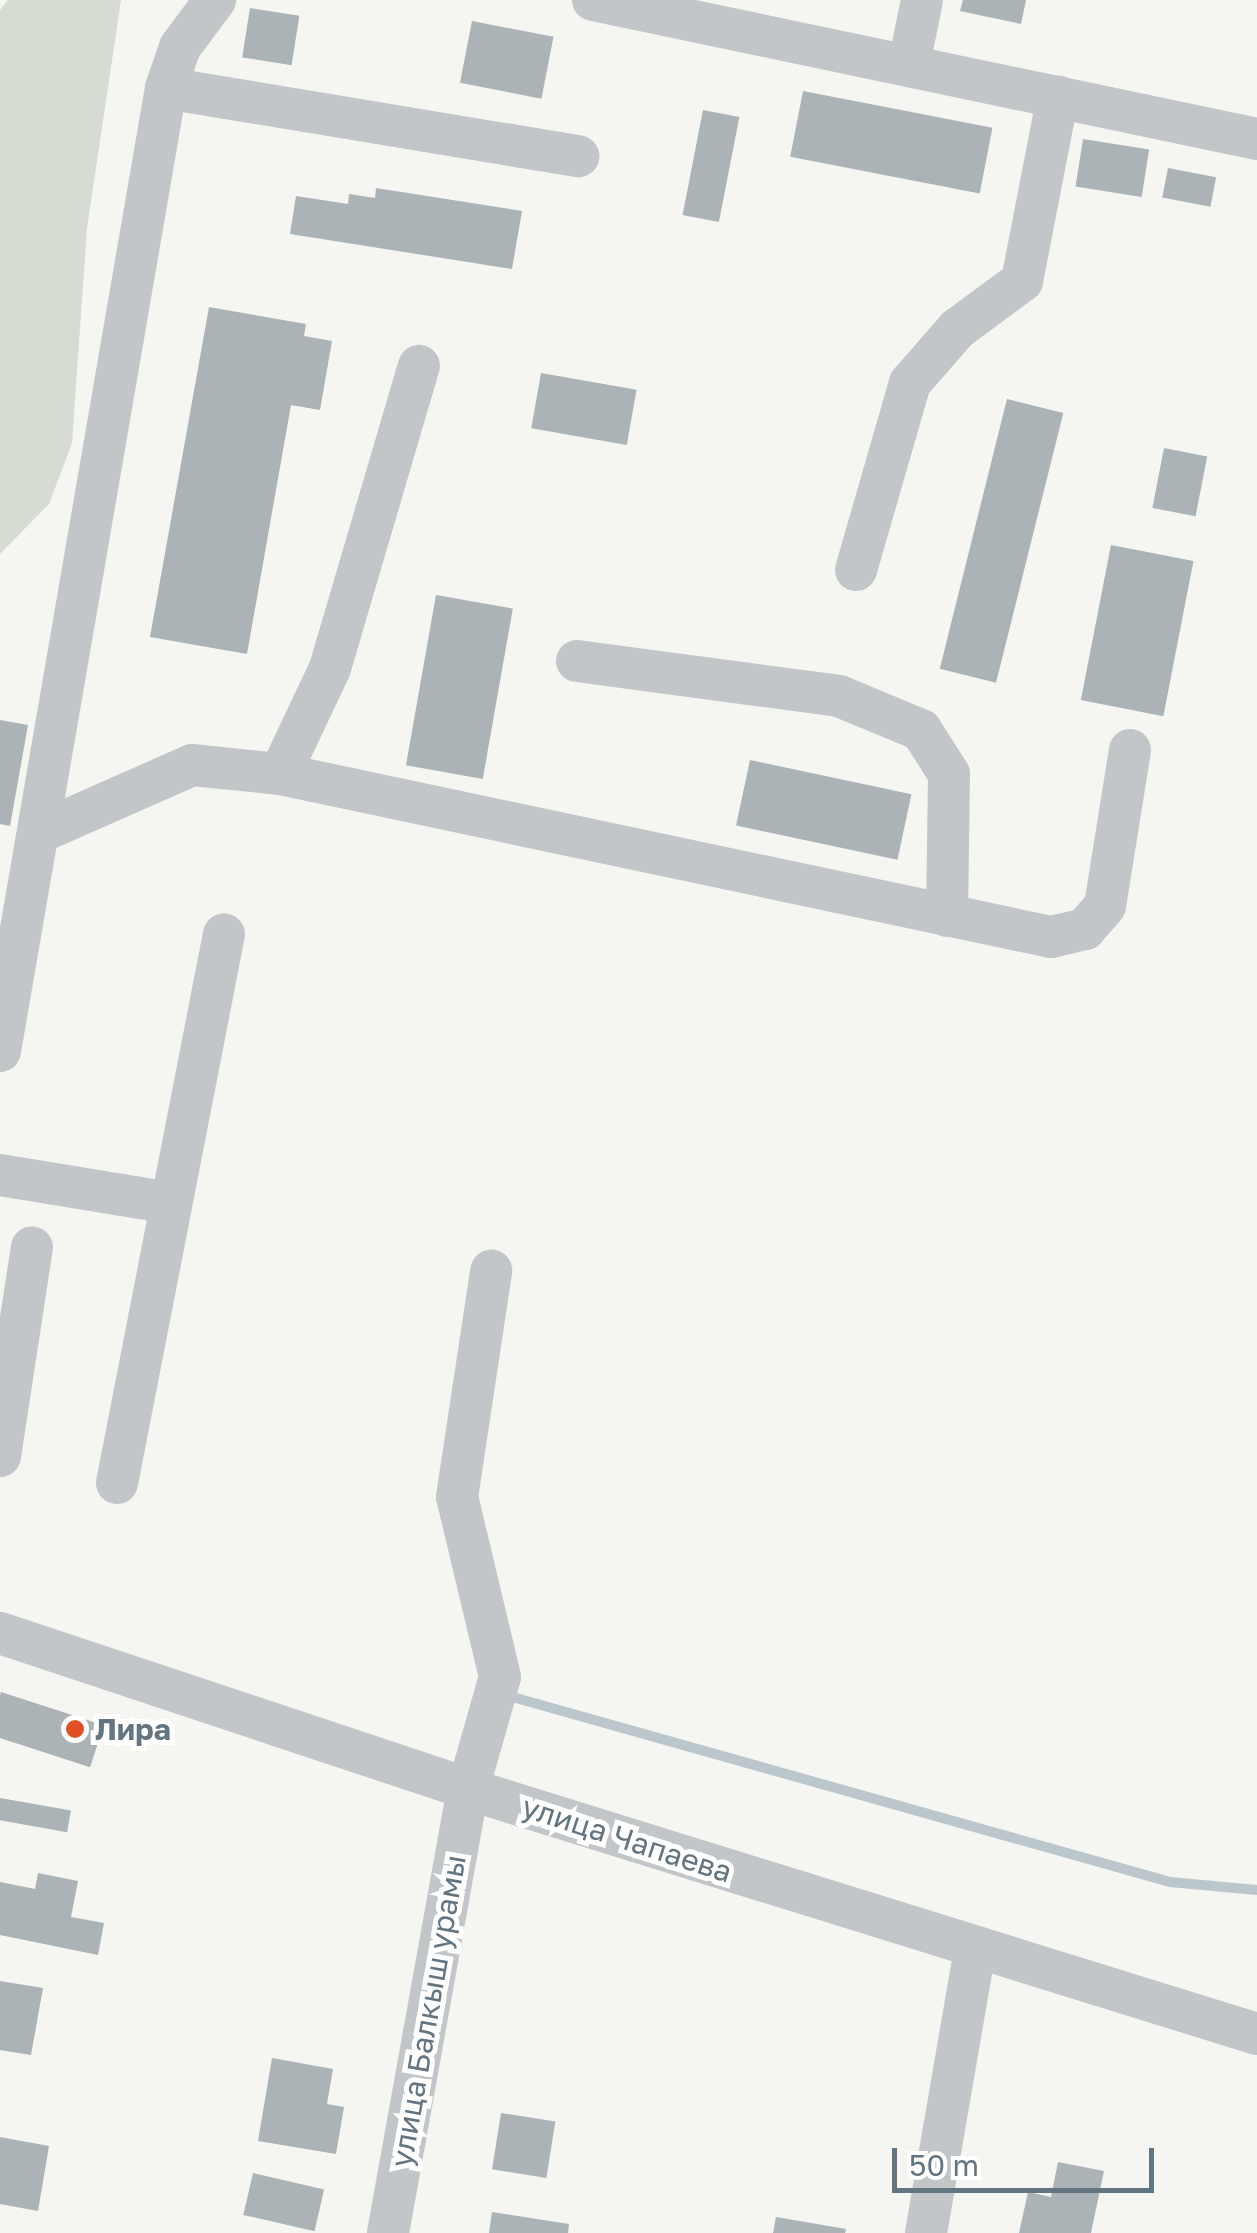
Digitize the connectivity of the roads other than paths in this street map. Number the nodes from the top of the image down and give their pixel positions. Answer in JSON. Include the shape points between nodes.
{"nodes":[{"id":1,"x":593,"y":0,"type":"edge"},
{"id":2,"x":922,"y":0,"type":"edge"},
{"id":3,"x":204,"y":5,"type":"edge"},
{"id":4,"x":674,"y":7,"type":"edge"},
{"id":5,"x":909,"y":64,"type":"junction"},
{"id":6,"x":166,"y":88,"type":"junction"},
{"id":7,"x":1058,"y":96,"type":"junction"},
{"id":8,"x":1257,"y":139,"type":"edge"},
{"id":9,"x":578,"y":156,"type":"dead end"},
{"id":10,"x":419,"y":366,"type":"dead end"},
{"id":11,"x":856,"y":570,"type":"dead end"},
{"id":12,"x":577,"y":661,"type":"dead end"},
{"id":13,"x":1130,"y":750,"type":"dead end"},
{"id":14,"x":280,"y":774,"type":"junction"},
{"id":15,"x":38,"y":833,"type":"junction"},
{"id":16,"x":948,"y":916,"type":"junction"},
{"id":17,"x":224,"y":934,"type":"dead end"},
{"id":18,"x":0,"y":1052,"type":"edge"},
{"id":19,"x":0,"y":1175,"type":"edge"},
{"id":20,"x":171,"y":1203,"type":"junction"},
{"id":21,"x":32,"y":1247,"type":"dead end"},
{"id":22,"x":492,"y":1272,"type":"dead end"},
{"id":23,"x":0,"y":1456,"type":"edge"},
{"id":24,"x":117,"y":1483,"type":"dead end"},
{"id":25,"x":0,"y":1633,"type":"edge"},
{"id":26,"x":468,"y":1789,"type":"junction"},
{"id":27,"x":974,"y":1950,"type":"junction"},
{"id":28,"x":1257,"y":2034,"type":"edge"},
{"id":29,"x":388,"y":2233,"type":"edge"},
{"id":30,"x":926,"y":2233,"type":"edge"}],
"edges":[{"from":1,"to":4,"type":"street"},
{"from":2,"to":5,"type":"street"},
{"from":3,"to":6,"type":"street"},
{"from":4,"to":5,"type":"street"},
{"from":5,"to":7,"type":"street"},
{"from":6,"to":9,"type":"street"},
{"from":6,"to":15,"type":"street"},
{"from":7,"to":8,"type":"street"},
{"from":7,"to":11,"type":"street","via":[[1022,281],[958,329],[910,383]]},
{"from":10,"to":14,"type":"street","via":[[330,668]]},
{"from":12,"to":16,"type":"street","via":[[840,696],[920,730],[949,774]]},
{"from":13,"to":16,"type":"street","via":[[1105,906],[1085,929],[1051,937]]},
{"from":14,"to":15,"type":"street","via":[[192,765]]},
{"from":14,"to":16,"type":"street"},
{"from":15,"to":18,"type":"street"},
{"from":17,"to":20,"type":"street"},
{"from":19,"to":20,"type":"street"},
{"from":20,"to":24,"type":"street"},
{"from":21,"to":23,"type":"street"},
{"from":22,"to":26,"type":"street","name":"улица Балкыш урамы","via":[[457,1497],[500,1678]]},
{"from":25,"to":26,"type":"street","name":"улица Чапаева"},
{"from":26,"to":27,"type":"street","name":"улица Чапаева"},
{"from":26,"to":29,"type":"street","name":"улица Балкыш урамы"},
{"from":27,"to":28,"type":"street","name":"улица Чапаева"},
{"from":27,"to":30,"type":"street"}]}
